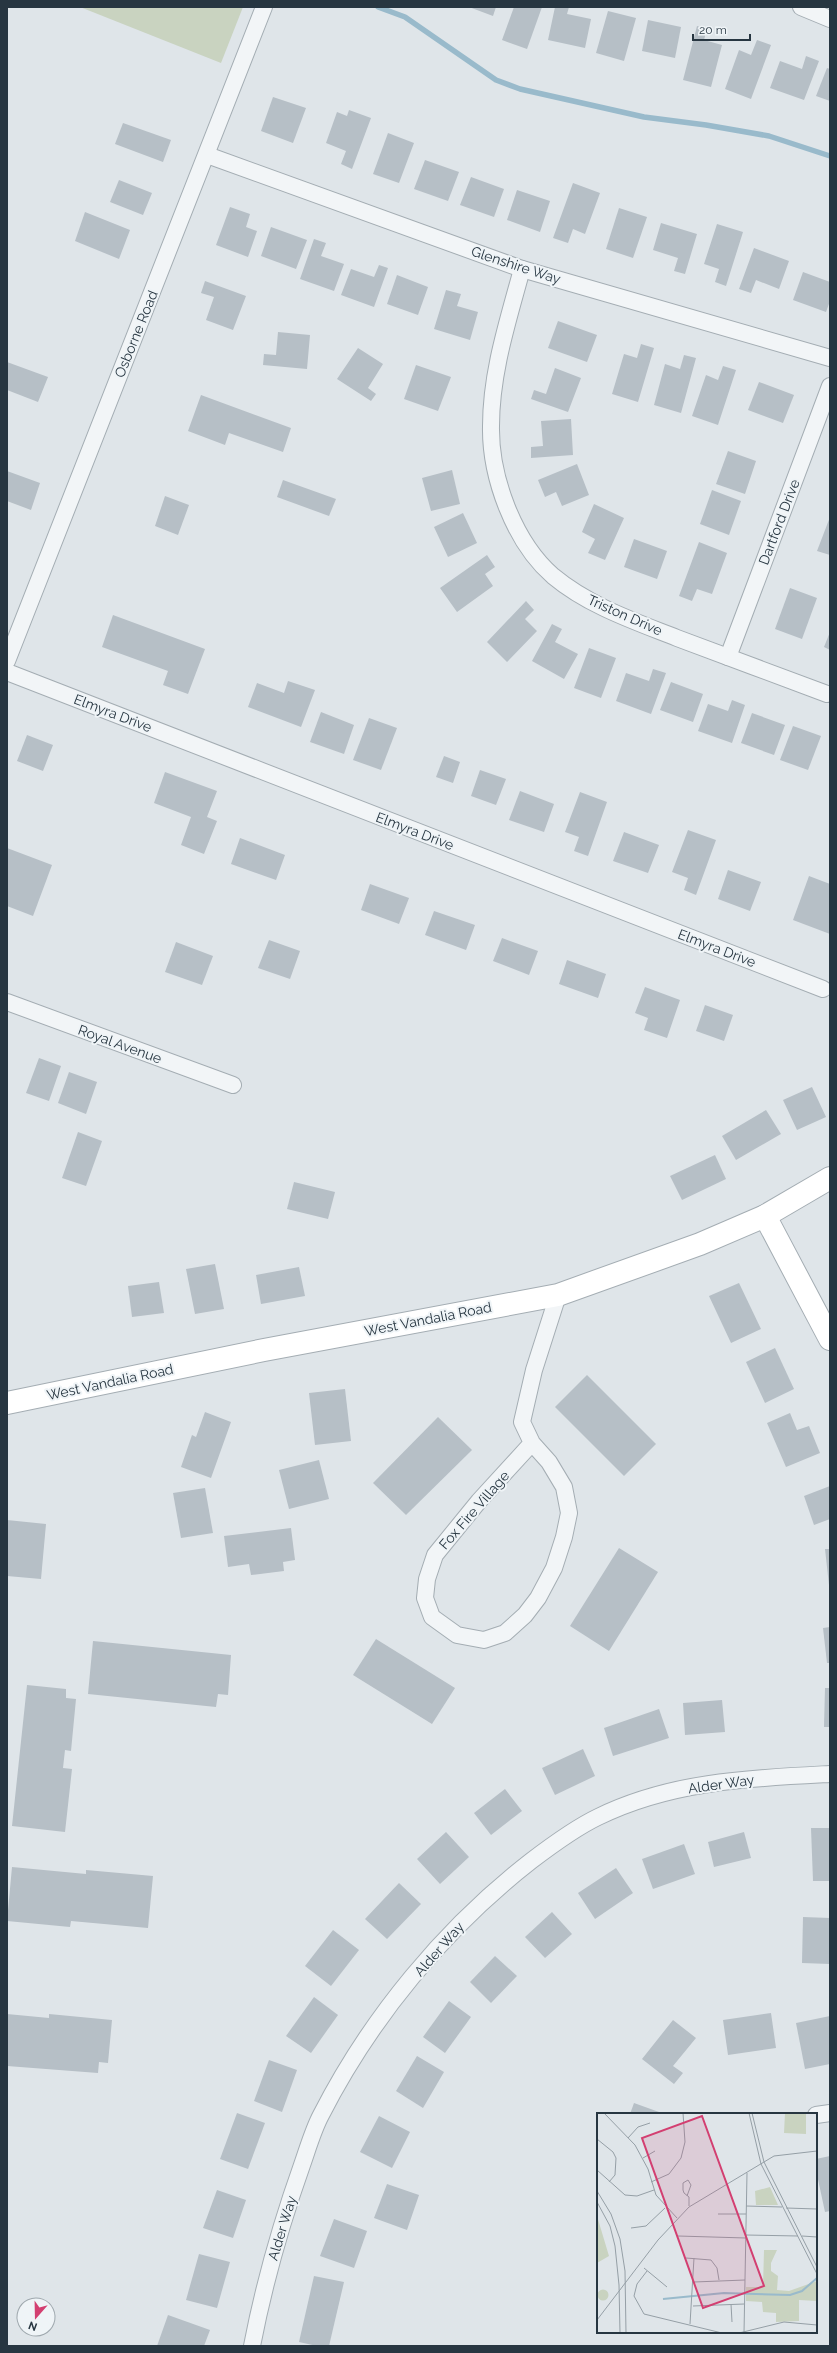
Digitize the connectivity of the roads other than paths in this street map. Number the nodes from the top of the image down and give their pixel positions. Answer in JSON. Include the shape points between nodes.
{"nodes":[{"id":1,"x":264,"y":7,"type":"edge"},
{"id":2,"x":801,"y":7,"type":"edge"},
{"id":3,"x":830,"y":19,"type":"edge"},
{"id":4,"x":207,"y":155,"type":"junction"},
{"id":5,"x":522,"y":269,"type":"junction"},
{"id":6,"x":830,"y":358,"type":"edge"},
{"id":7,"x":830,"y":386,"type":"edge"},
{"id":8,"x":728,"y":657,"type":"junction"},
{"id":9,"x":7,"y":661,"type":"edge"},
{"id":10,"x":7,"y":672,"type":"edge"},
{"id":11,"x":827,"y":694,"type":"dead end"},
{"id":12,"x":822,"y":989,"type":"dead end"},
{"id":13,"x":7,"y":1002,"type":"edge"},
{"id":14,"x":233,"y":1085,"type":"dead end"},
{"id":15,"x":830,"y":1178,"type":"edge"},
{"id":16,"x":765,"y":1216,"type":"junction"},
{"id":17,"x":558,"y":1295,"type":"junction"},
{"id":18,"x":830,"y":1339,"type":"edge"},
{"id":19,"x":7,"y":1403,"type":"edge"},
{"id":20,"x":532,"y":1443,"type":"junction"},
{"id":21,"x":830,"y":1774,"type":"edge"},
{"id":22,"x":830,"y":2113,"type":"edge"},
{"id":23,"x":817,"y":2115,"type":"edge"},
{"id":24,"x":252,"y":2346,"type":"edge"}],
"edges":[{"from":1,"to":4,"type":"street","name":"Osborne Road"},
{"from":2,"to":3,"type":"street"},
{"from":4,"to":5,"type":"street","name":"Glenshire Way"},
{"from":4,"to":9,"type":"street","name":"Osborne Road"},
{"from":5,"to":6,"type":"street","name":"Glenshire Way"},
{"from":5,"to":8,"type":"street","name":"Triston Drive","via":[[496,365],[490,427],[497,476],[511,518],[528,547],[553,576],[590,601],[626,618]]},
{"from":7,"to":8,"type":"street","name":"Dartford Drive"},
{"from":8,"to":11,"type":"street","name":"Triston Drive"},
{"from":10,"to":12,"type":"street","name":"Elmyra Drive"},
{"from":13,"to":14,"type":"street","name":"Royal Avenue"},
{"from":15,"to":16,"type":"main road","name":"West Vandalia Road"},
{"from":16,"to":17,"type":"main road","name":"West Vandalia Road","via":[[630,1270]]},
{"from":16,"to":18,"type":"main road"},
{"from":17,"to":19,"type":"main road","name":"West Vandalia Road","via":[[264,1350]]},
{"from":17,"to":20,"type":"street","name":"Fox Fire Village","via":[[534,1370],[522,1422]]},
{"from":20,"to":20,"type":"street","name":"Fox Fire Village","via":[[549,1462],[564,1487],[569,1512],[554,1568],[530,1609],[505,1633],[484,1640],[457,1635],[432,1617],[425,1598],[427,1579],[435,1555],[479,1501]]},
{"from":21,"to":24,"type":"street","name":"Alder Way","via":[[737,1779],[659,1794],[598,1817],[551,1846],[493,1891],[448,1937],[376,2023],[320,2116],[285,2212],[260,2304]]},
{"from":22,"to":23,"type":"street"}]}
